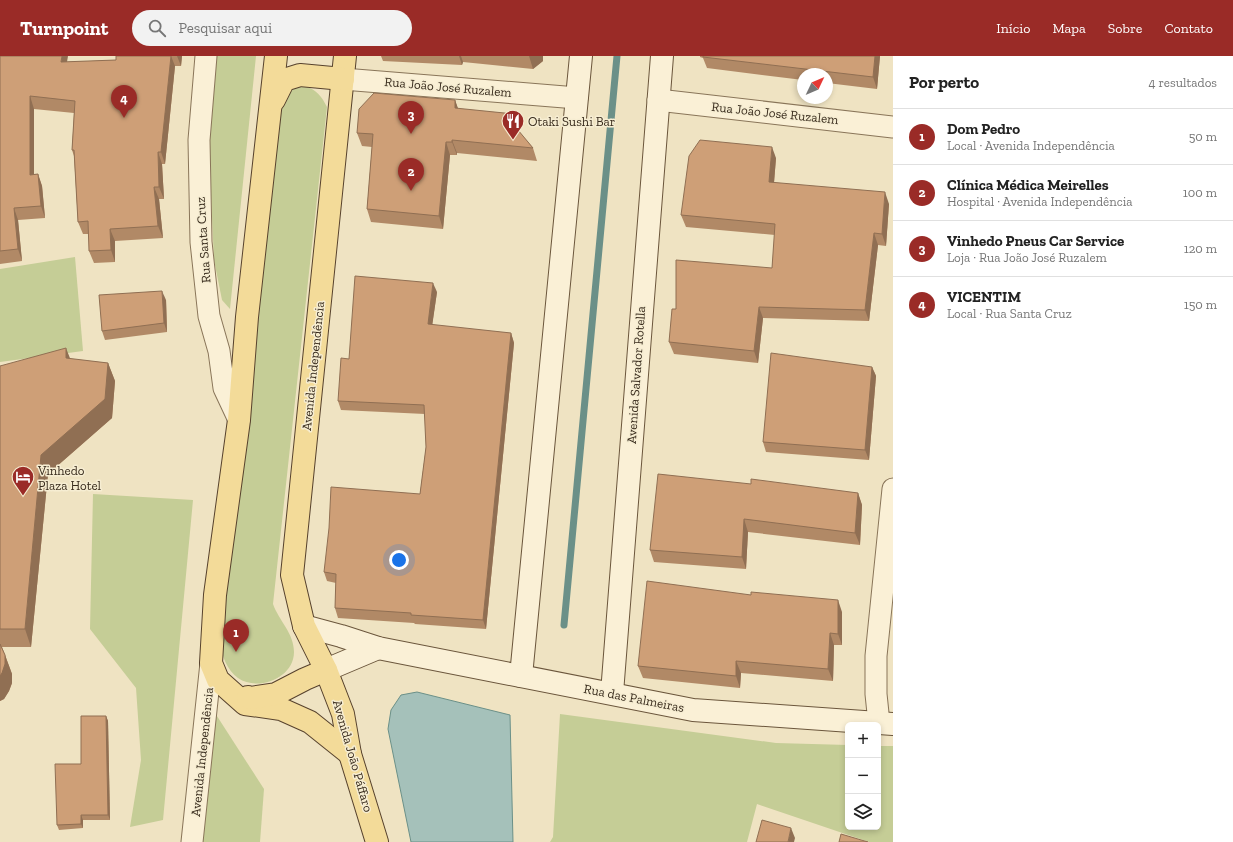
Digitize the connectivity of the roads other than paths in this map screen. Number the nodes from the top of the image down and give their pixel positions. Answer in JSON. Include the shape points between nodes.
{"nodes":[{"id":1,"x":206,"y":56,"type":"edge"},
{"id":2,"x":276,"y":56,"type":"edge"},
{"id":3,"x":345,"y":56,"type":"edge"},
{"id":4,"x":581,"y":56,"type":"edge"},
{"id":5,"x":662,"y":56,"type":"edge"},
{"id":6,"x":342,"y":79,"type":"junction"},
{"id":7,"x":577,"y":98,"type":"junction"},
{"id":8,"x":658,"y":100,"type":"junction"},
{"id":9,"x":271,"y":107,"type":"junction"},
{"id":10,"x":893,"y":126,"type":"edge"},
{"id":11,"x":239,"y":420,"type":"junction"},
{"id":12,"x":893,"y":489,"type":"edge"},
{"id":13,"x":304,"y":626,"type":"junction"},
{"id":14,"x":378,"y":648,"type":"junction"},
{"id":15,"x":211,"y":663,"type":"junction"},
{"id":16,"x":326,"y":670,"type":"junction"},
{"id":17,"x":521,"y":676,"type":"junction"},
{"id":18,"x":228,"y":690,"type":"junction"},
{"id":19,"x":612,"y":693,"type":"junction"},
{"id":20,"x":886,"y":724,"type":"edge"},
{"id":21,"x":350,"y":754,"type":"junction"},
{"id":22,"x":192,"y":842,"type":"edge"},
{"id":23,"x":377,"y":842,"type":"edge"}],
"edges":[{"from":1,"to":11,"type":"street","name":"Rua Santa Cruz","via":[[199,140],[201,242],[209,316],[219,351],[224,388]]},
{"from":2,"to":9,"type":"main road","name":"Avenida Independência"},
{"from":3,"to":6,"type":"main road","name":"Avenida Independência"},
{"from":4,"to":7,"type":"street"},
{"from":5,"to":8,"type":"street","name":"Avenida Salvador Rotella"},
{"from":6,"to":7,"type":"street","name":"Rua João José Ruzalem"},
{"from":6,"to":9,"type":"main road","via":[[300,75],[284,80],[276,92]]},
{"from":6,"to":13,"type":"main road","name":"Avenida Independência","via":[[292,575]]},
{"from":7,"to":17,"type":"street"},
{"from":8,"to":10,"type":"street","name":"Rua João José Ruzalem"},
{"from":8,"to":19,"type":"street","name":"Avenida Salvador Rotella"},
{"from":9,"to":11,"type":"main road","name":"Avenida Independência"},
{"from":11,"to":15,"type":"main road","name":"Avenida Independência","via":[[215,595]]},
{"from":12,"to":20,"type":"street","via":[[876,656],[876,694]]},
{"from":13,"to":14,"type":"street","name":"Rua das Palmeiras"},
{"from":13,"to":16,"type":"main road","name":"Avenida Independência"},
{"from":14,"to":16,"type":"street"},
{"from":14,"to":17,"type":"street","name":"Rua das Palmeiras"},
{"from":15,"to":18,"type":"main road","name":"Avenida Independência","via":[[218,680]]},
{"from":15,"to":22,"type":"street","name":"Avenida Independência"},
{"from":16,"to":18,"type":"main road","via":[[276,694],[250,698]]},
{"from":16,"to":21,"type":"main road","name":"Avenida João Páffaro","via":[[343,714]]},
{"from":17,"to":19,"type":"street","name":"Rua das Palmeiras"},
{"from":18,"to":21,"type":"main road","name":"Avenida Independência","via":[[245,704],[281,709],[310,722]]},
{"from":19,"to":20,"type":"street","name":"Rua das Palmeiras","via":[[692,710]]},
{"from":21,"to":23,"type":"main road","name":"Avenida João Páffaro"}]}
